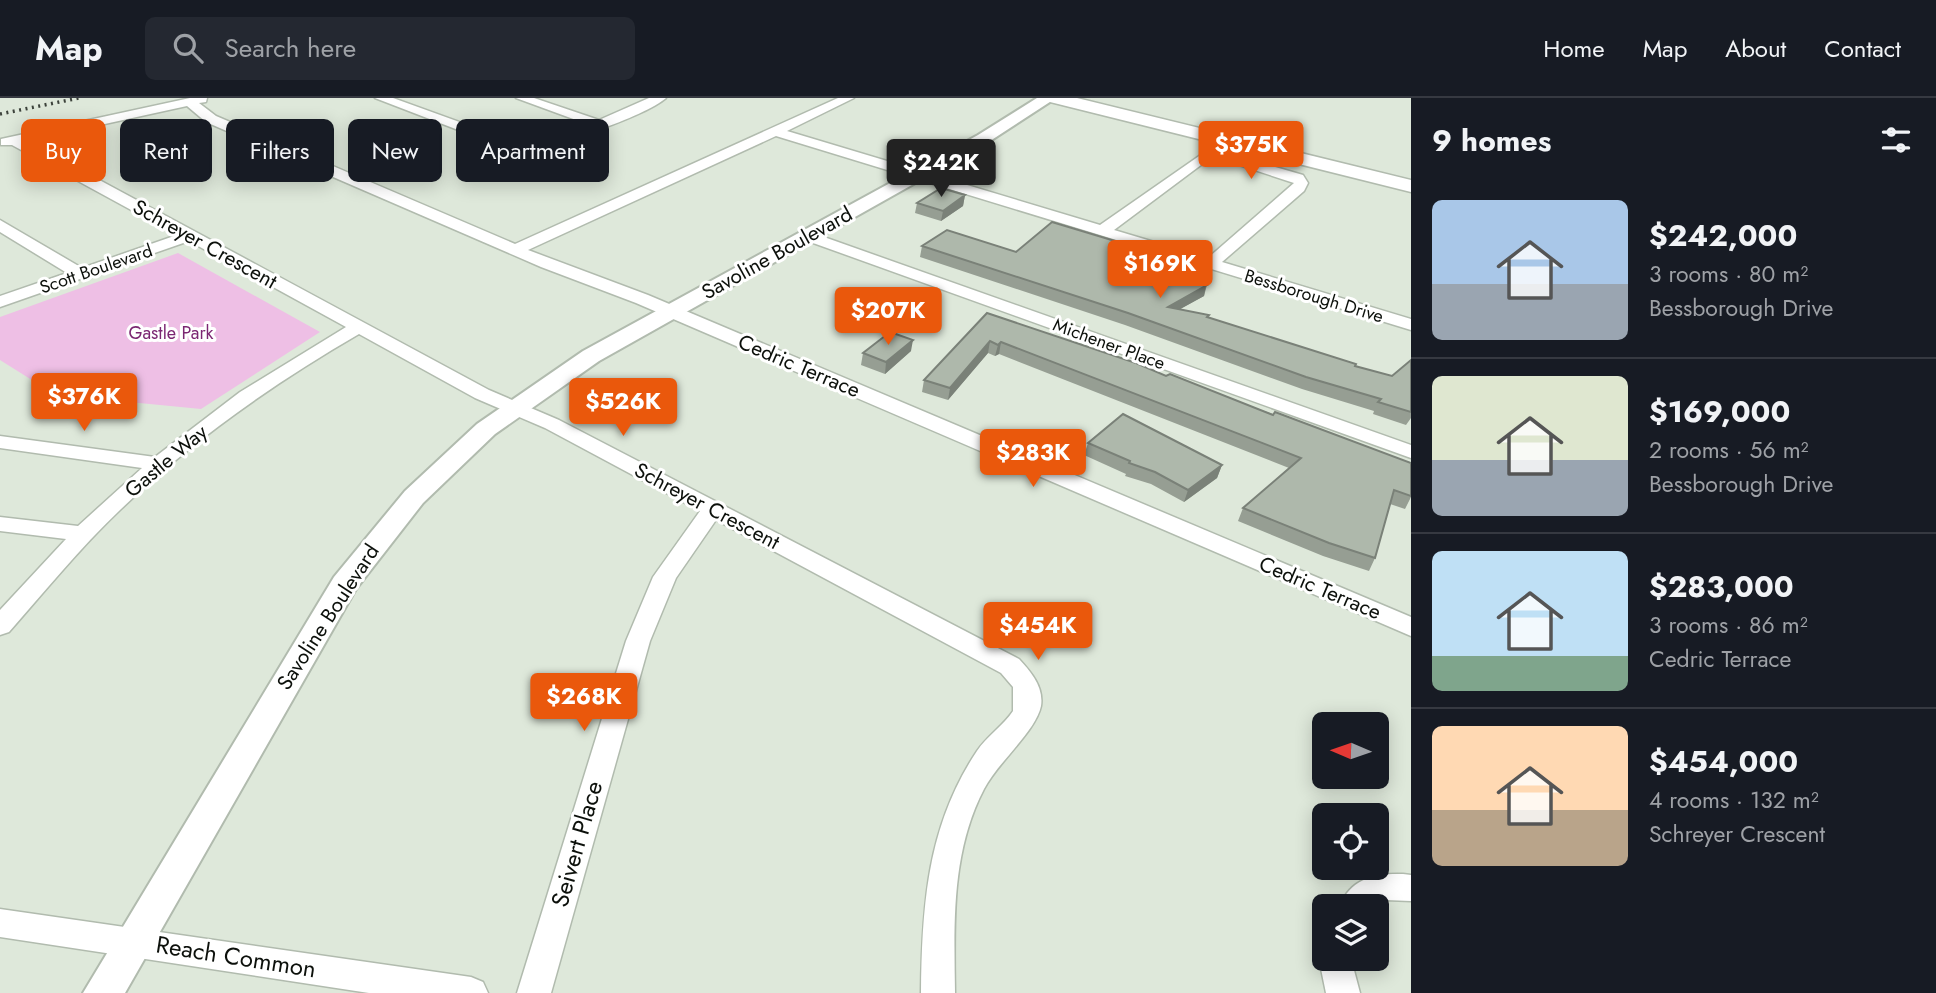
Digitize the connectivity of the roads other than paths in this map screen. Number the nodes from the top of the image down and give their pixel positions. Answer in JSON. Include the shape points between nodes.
{"nodes":[{"id":1,"x":207,"y":98,"type":"edge"},
{"id":2,"x":381,"y":98,"type":"edge"},
{"id":3,"x":522,"y":98,"type":"edge"},
{"id":4,"x":660,"y":98,"type":"edge"},
{"id":5,"x":848,"y":98,"type":"edge"},
{"id":6,"x":1048,"y":98,"type":"edge"},
{"id":7,"x":1055,"y":98,"type":"edge"},
{"id":8,"x":1096,"y":98,"type":"edge"},
{"id":9,"x":190,"y":102,"type":"junction"},
{"id":10,"x":584,"y":119,"type":"edge"},
{"id":11,"x":606,"y":119,"type":"edge"},
{"id":12,"x":456,"y":124,"type":"edge"},
{"id":13,"x":774,"y":131,"type":"junction"},
{"id":14,"x":7,"y":142,"type":"edge"},
{"id":15,"x":1411,"y":174,"type":"edge"},
{"id":16,"x":917,"y":175,"type":"junction"},
{"id":17,"x":1411,"y":186,"type":"edge"},
{"id":18,"x":0,"y":225,"type":"edge"},
{"id":19,"x":1102,"y":231,"type":"junction"},
{"id":20,"x":191,"y":235,"type":"junction"},
{"id":21,"x":807,"y":236,"type":"junction"},
{"id":22,"x":515,"y":250,"type":"junction"},
{"id":23,"x":1211,"y":264,"type":"junction"},
{"id":24,"x":80,"y":274,"type":"junction"},
{"id":25,"x":0,"y":303,"type":"edge"},
{"id":26,"x":671,"y":312,"type":"junction"},
{"id":27,"x":1411,"y":325,"type":"edge"},
{"id":28,"x":357,"y":328,"type":"junction"},
{"id":29,"x":513,"y":408,"type":"junction"},
{"id":30,"x":0,"y":442,"type":"edge"},
{"id":31,"x":1411,"y":452,"type":"edge"},
{"id":32,"x":161,"y":464,"type":"junction"},
{"id":33,"x":713,"y":509,"type":"junction"},
{"id":34,"x":0,"y":524,"type":"edge"},
{"id":35,"x":84,"y":534,"type":"junction"},
{"id":36,"x":0,"y":626,"type":"edge"},
{"id":37,"x":1411,"y":627,"type":"edge"},
{"id":38,"x":1411,"y":888,"type":"edge"},
{"id":39,"x":1362,"y":894,"type":"edge"},
{"id":40,"x":0,"y":923,"type":"edge"},
{"id":41,"x":133,"y":942,"type":"junction"},
{"id":42,"x":1338,"y":971,"type":"edge"},
{"id":43,"x":103,"y":993,"type":"edge"},
{"id":44,"x":471,"y":993,"type":"edge"},
{"id":45,"x":534,"y":993,"type":"edge"},
{"id":46,"x":937,"y":993,"type":"edge"},
{"id":47,"x":1343,"y":993,"type":"edge"}],
"edges":[{"from":1,"to":9,"type":"street"},
{"from":2,"to":12,"type":"street"},
{"from":3,"to":10,"type":"street"},
{"from":4,"to":11,"type":"street"},
{"from":5,"to":13,"type":"street"},
{"from":6,"to":16,"type":"street","name":"Savoline Boulevard"},
{"from":7,"to":17,"type":"main road"},
{"from":8,"to":15,"type":"main road"},
{"from":9,"to":14,"type":"street"},
{"from":9,"to":22,"type":"street","name":"Cedric Terrace","via":[[211,120]]},
{"from":13,"to":16,"type":"street","name":"Bessborough Drive"},
{"from":13,"to":22,"type":"street"},
{"from":14,"to":20,"type":"street","name":"Schreyer Crescent"},
{"from":16,"to":19,"type":"street","name":"Bessborough Drive"},
{"from":16,"to":21,"type":"street","name":"Savoline Boulevard"},
{"from":18,"to":24,"type":"street"},
{"from":19,"to":23,"type":"street","name":"Bessborough Drive"},
{"from":19,"to":23,"type":"street","via":[[1202,158],[1234,159],[1298,178],[1299,188]]},
{"from":20,"to":24,"type":"street","name":"Scott Boulevard"},
{"from":20,"to":28,"type":"street","name":"Schreyer Crescent"},
{"from":21,"to":26,"type":"street","name":"Savoline Boulevard"},
{"from":21,"to":31,"type":"street","name":"Michener Place"},
{"from":22,"to":26,"type":"street","name":"Cedric Terrace"},
{"from":23,"to":27,"type":"street","name":"Bessborough Drive"},
{"from":24,"to":25,"type":"street","name":"Scott Boulevard"},
{"from":26,"to":29,"type":"street","name":"Savoline Boulevard","via":[[591,356]]},
{"from":26,"to":37,"type":"street","name":"Cedric Terrace"},
{"from":28,"to":29,"type":"street","name":"Schreyer Crescent"},
{"from":28,"to":32,"type":"street","name":"Gastle Way","via":[[248,396]]},
{"from":29,"to":33,"type":"street","name":"Schreyer Crescent"},
{"from":29,"to":41,"type":"street","name":"Savoline Boulevard","via":[[414,497],[344,584]]},
{"from":30,"to":32,"type":"street"},
{"from":32,"to":35,"type":"street","name":"Gastle Way"},
{"from":33,"to":45,"type":"street","name":"Seivert Place","via":[[665,577],[638,641]]},
{"from":33,"to":46,"type":"street","name":"Schreyer Crescent","via":[[993,656],[1024,681],[1029,699],[1025,716],[988,757],[943,857]]},
{"from":34,"to":35,"type":"street"},
{"from":35,"to":36,"type":"street","name":"Gastle Way"},
{"from":38,"to":39,"type":"street","via":[[1374,888]]},
{"from":40,"to":41,"type":"street","name":"Reach Common"},
{"from":41,"to":43,"type":"street","name":"Savoline Boulevard"},
{"from":41,"to":44,"type":"street","name":"Reach Common"},
{"from":42,"to":47,"type":"street"}]}
